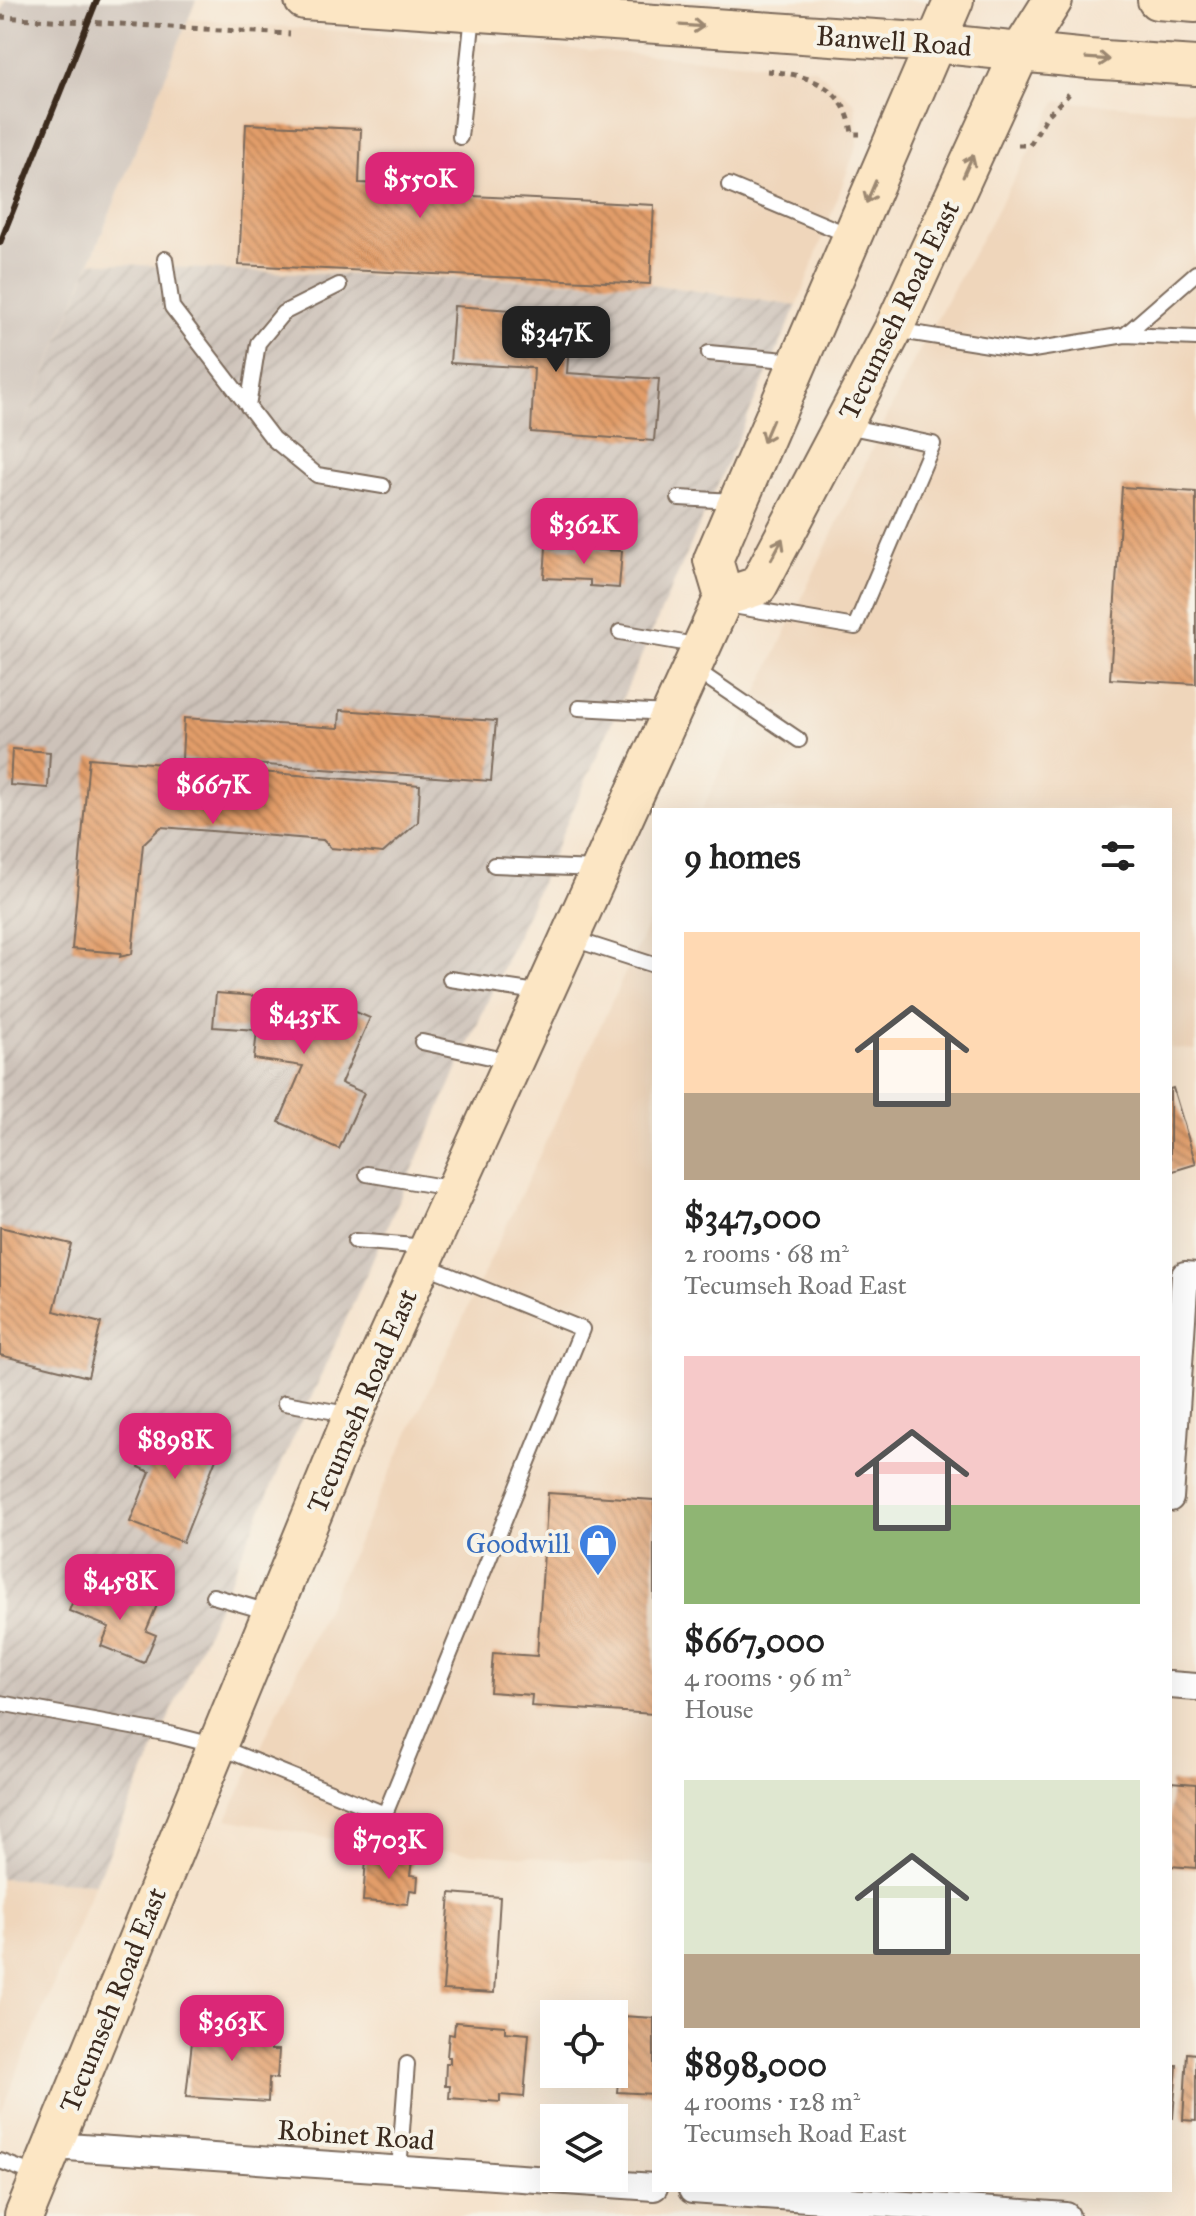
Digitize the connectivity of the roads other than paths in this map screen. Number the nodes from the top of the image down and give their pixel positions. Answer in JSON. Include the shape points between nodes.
{"nodes":[{"id":1,"x":954,"y":0,"type":"edge"},
{"id":2,"x":1053,"y":0,"type":"edge"},
{"id":3,"x":1157,"y":0,"type":"edge"},
{"id":4,"x":1196,"y":3,"type":"edge"},
{"id":5,"x":559,"y":9,"type":"edge"},
{"id":6,"x":473,"y":11,"type":"junction"},
{"id":7,"x":299,"y":17,"type":"edge"},
{"id":8,"x":934,"y":43,"type":"junction"},
{"id":9,"x":1021,"y":51,"type":"junction"},
{"id":10,"x":1196,"y":66,"type":"edge"},
{"id":11,"x":460,"y":137,"type":"dead end"},
{"id":12,"x":729,"y":185,"type":"dead end"},
{"id":13,"x":852,"y":236,"type":"junction"},
{"id":14,"x":165,"y":259,"type":"dead end"},
{"id":15,"x":1196,"y":273,"type":"edge"},
{"id":16,"x":339,"y":285,"type":"dead end"},
{"id":17,"x":893,"y":330,"type":"junction"},
{"id":18,"x":1125,"y":335,"type":"junction"},
{"id":19,"x":1196,"y":338,"type":"edge"},
{"id":20,"x":709,"y":353,"type":"dead end"},
{"id":21,"x":799,"y":361,"type":"junction"},
{"id":22,"x":248,"y":407,"type":"junction"},
{"id":23,"x":843,"y":425,"type":"junction"},
{"id":24,"x":383,"y":486,"type":"dead end"},
{"id":25,"x":679,"y":498,"type":"dead end"},
{"id":26,"x":738,"y":501,"type":"junction"},
{"id":27,"x":722,"y":601,"type":"junction"},
{"id":28,"x":620,"y":632,"type":"dead end"},
{"id":29,"x":697,"y":657,"type":"junction"},
{"id":30,"x":579,"y":708,"type":"dead end"},
{"id":31,"x":671,"y":714,"type":"junction"},
{"id":32,"x":799,"y":740,"type":"dead end"},
{"id":33,"x":494,"y":865,"type":"dead end"},
{"id":34,"x":600,"y":869,"type":"junction"},
{"id":35,"x":569,"y":938,"type":"junction"},
{"id":36,"x":652,"y":964,"type":"edge"},
{"id":37,"x":450,"y":979,"type":"dead end"},
{"id":38,"x":544,"y":993,"type":"junction"},
{"id":39,"x":422,"y":1042,"type":"dead end"},
{"id":40,"x":513,"y":1062,"type":"junction"},
{"id":41,"x":367,"y":1174,"type":"dead end"},
{"id":42,"x":455,"y":1190,"type":"junction"},
{"id":43,"x":355,"y":1241,"type":"dead end"},
{"id":44,"x":425,"y":1256,"type":"junction"},
{"id":45,"x":1196,"y":1276,"type":"edge"},
{"id":46,"x":285,"y":1403,"type":"dead end"},
{"id":47,"x":353,"y":1415,"type":"junction"},
{"id":48,"x":1172,"y":1468,"type":"edge"},
{"id":49,"x":213,"y":1596,"type":"dead end"},
{"id":50,"x":272,"y":1613,"type":"junction"},
{"id":51,"x":1172,"y":1685,"type":"edge"},
{"id":52,"x":1196,"y":1687,"type":"edge"},
{"id":53,"x":0,"y":1703,"type":"edge"},
{"id":54,"x":217,"y":1746,"type":"junction"},
{"id":55,"x":407,"y":2064,"type":"dead end"},
{"id":56,"x":0,"y":2161,"type":"edge"},
{"id":57,"x":47,"y":2161,"type":"junction"},
{"id":58,"x":399,"y":2170,"type":"junction"},
{"id":59,"x":652,"y":2187,"type":"edge"},
{"id":60,"x":721,"y":2192,"type":"edge"},
{"id":61,"x":24,"y":2216,"type":"edge"},
{"id":62,"x":1066,"y":2216,"type":"edge"}],
"edges":[{"from":1,"to":8,"type":"main road"},
{"from":2,"to":9,"type":"main road","name":"Tecumseh Road East"},
{"from":3,"to":4,"type":"main road"},
{"from":5,"to":6,"type":"main road","name":"Banwell Road"},
{"from":5,"to":8,"type":"main road","name":"Banwell Road","one_way":true},
{"from":6,"to":7,"type":"main road","name":"Banwell Road"},
{"from":6,"to":11,"type":"lane"},
{"from":8,"to":9,"type":"main road","name":"Banwell Road"},
{"from":8,"to":13,"type":"main road","one_way":true},
{"from":9,"to":10,"type":"main road","name":"Banwell Road","one_way":true},
{"from":17,"to":9,"type":"main road","name":"Tecumseh Road East","one_way":true},
{"from":12,"to":13,"type":"lane"},
{"from":13,"to":21,"type":"main road"},
{"from":14,"to":22,"type":"lane","via":[[172,307]]},
{"from":15,"to":18,"type":"lane"},
{"from":16,"to":22,"type":"lane","via":[[283,313],[258,343]]},
{"from":17,"to":18,"type":"lane","via":[[1027,351]]},
{"from":17,"to":23,"type":"main road","name":"Tecumseh Road East"},
{"from":18,"to":19,"type":"lane"},
{"from":20,"to":21,"type":"lane"},
{"from":21,"to":26,"type":"main road","one_way":true},
{"from":22,"to":24,"type":"lane","via":[[273,439],[317,475]]},
{"from":27,"to":23,"type":"main road","name":"Tecumseh Road East","one_way":true,"via":[[758,586]]},
{"from":23,"to":27,"type":"lane","via":[[933,444],[855,627]]},
{"from":25,"to":26,"type":"lane"},
{"from":26,"to":27,"type":"main road","via":[[713,560]]},
{"from":27,"to":29,"type":"main road","name":"Tecumseh Road East"},
{"from":28,"to":29,"type":"lane"},
{"from":29,"to":31,"type":"main road","name":"Tecumseh Road East"},
{"from":29,"to":32,"type":"lane"},
{"from":30,"to":31,"type":"lane"},
{"from":31,"to":34,"type":"main road","name":"Tecumseh Road East"},
{"from":33,"to":34,"type":"lane"},
{"from":34,"to":35,"type":"main road","name":"Tecumseh Road East"},
{"from":35,"to":36,"type":"lane"},
{"from":35,"to":38,"type":"main road","name":"Tecumseh Road East"},
{"from":37,"to":38,"type":"lane"},
{"from":38,"to":40,"type":"main road","name":"Tecumseh Road East"},
{"from":39,"to":40,"type":"lane"},
{"from":40,"to":42,"type":"main road","name":"Tecumseh Road East"},
{"from":41,"to":42,"type":"lane"},
{"from":42,"to":44,"type":"main road","name":"Tecumseh Road East"},
{"from":43,"to":44,"type":"lane"},
{"from":44,"to":47,"type":"main road","name":"Tecumseh Road East"},
{"from":44,"to":54,"type":"lane","via":[[582,1329],[385,1814]]},
{"from":45,"to":48,"type":"street","via":[[1185,1275]]},
{"from":46,"to":47,"type":"lane"},
{"from":47,"to":50,"type":"main road","name":"Tecumseh Road East"},
{"from":49,"to":50,"type":"lane"},
{"from":50,"to":54,"type":"main road","name":"Tecumseh Road East"},
{"from":51,"to":52,"type":"street"},
{"from":53,"to":54,"type":"lane"},
{"from":54,"to":57,"type":"main road","name":"Tecumseh Road East"},
{"from":55,"to":58,"type":"lane"},
{"from":56,"to":57,"type":"lane"},
{"from":57,"to":58,"type":"street","name":"Robinet Road"},
{"from":57,"to":61,"type":"main road","name":"Tecumseh Road East"},
{"from":58,"to":59,"type":"street","name":"Robinet Road"},
{"from":60,"to":62,"type":"street"}]}
